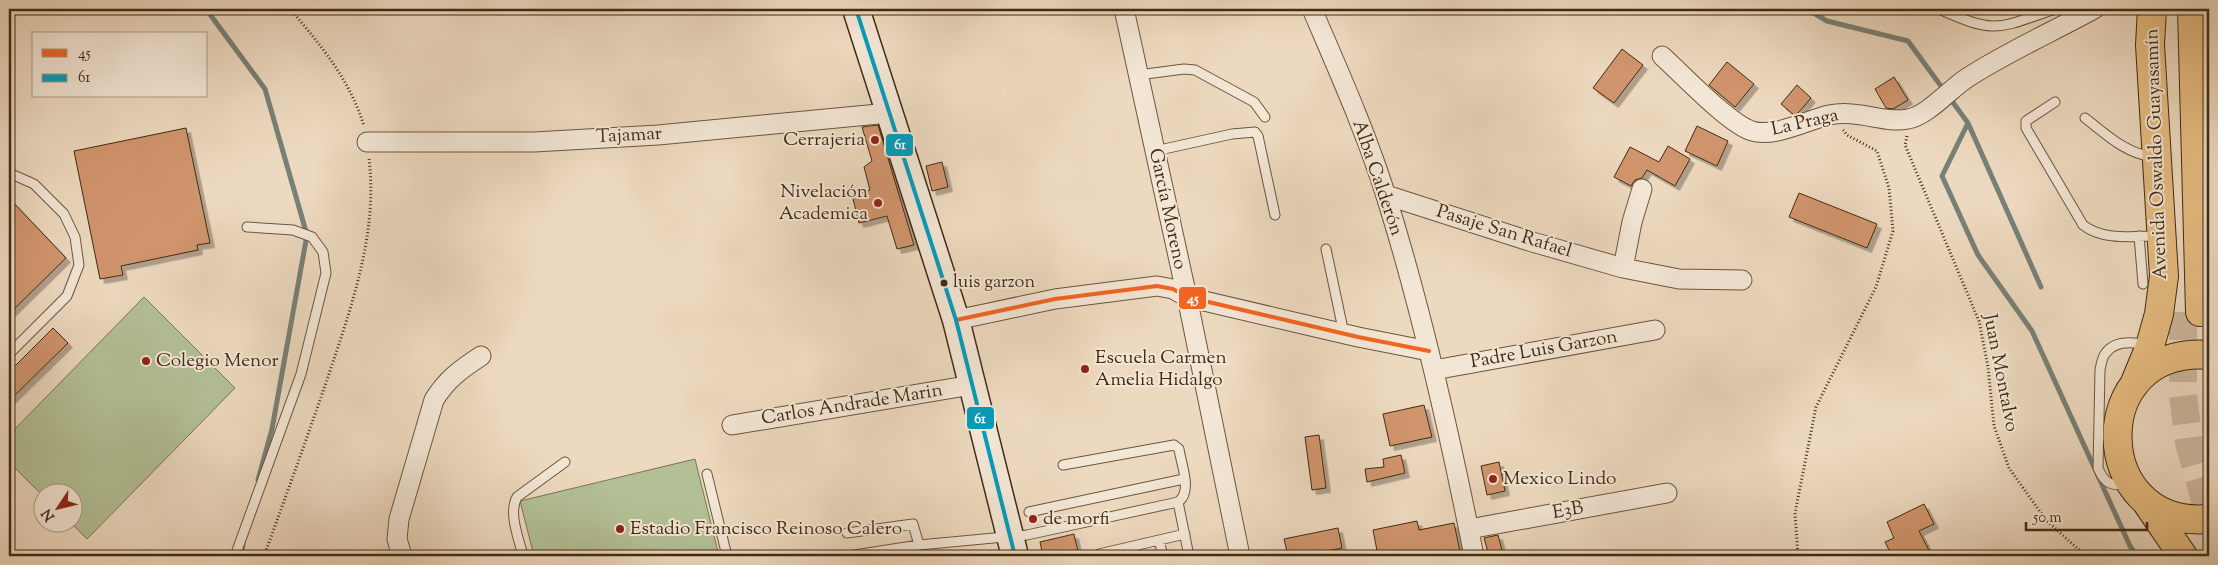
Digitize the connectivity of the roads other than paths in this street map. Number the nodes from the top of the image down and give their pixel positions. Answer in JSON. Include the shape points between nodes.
{"nodes":[{"id":1,"x":856,"y":9,"type":"edge"},
{"id":2,"x":1124,"y":9,"type":"edge"},
{"id":3,"x":1312,"y":9,"type":"edge"},
{"id":4,"x":1939,"y":9,"type":"edge"},
{"id":5,"x":2055,"y":9,"type":"edge"},
{"id":6,"x":2094,"y":9,"type":"edge"},
{"id":7,"x":2152,"y":9,"type":"edge"},
{"id":8,"x":2164,"y":9,"type":"edge"},
{"id":9,"x":2192,"y":9,"type":"edge"},
{"id":10,"x":2199,"y":9,"type":"edge"},
{"id":11,"x":1662,"y":56,"type":"dead end"},
{"id":12,"x":1138,"y":75,"type":"junction"},
{"id":13,"x":2055,"y":102,"type":"dead end"},
{"id":14,"x":890,"y":113,"type":"junction"},
{"id":15,"x":1265,"y":117,"type":"dead end"},
{"id":16,"x":2085,"y":118,"type":"dead end"},
{"id":17,"x":2208,"y":135,"type":"edge"},
{"id":18,"x":367,"y":142,"type":"dead end"},
{"id":19,"x":1155,"y":151,"type":"junction"},
{"id":20,"x":2156,"y":157,"type":"junction"},
{"id":21,"x":9,"y":173,"type":"edge"},
{"id":22,"x":2209,"y":175,"type":"edge"},
{"id":23,"x":1642,"y":188,"type":"dead end"},
{"id":24,"x":1386,"y":195,"type":"junction"},
{"id":25,"x":1275,"y":215,"type":"dead end"},
{"id":26,"x":247,"y":228,"type":"dead end"},
{"id":27,"x":2150,"y":236,"type":"junction"},
{"id":28,"x":1326,"y":249,"type":"dead end"},
{"id":29,"x":1623,"y":268,"type":"junction"},
{"id":30,"x":1742,"y":280,"type":"dead end"},
{"id":31,"x":2143,"y":284,"type":"dead end"},
{"id":32,"x":1187,"y":297,"type":"junction"},
{"id":33,"x":956,"y":320,"type":"junction"},
{"id":34,"x":1655,"y":330,"type":"dead end"},
{"id":35,"x":1344,"y":334,"type":"junction"},
{"id":36,"x":2150,"y":346,"type":"junction"},
{"id":37,"x":1429,"y":351,"type":"junction"},
{"id":38,"x":9,"y":354,"type":"edge"},
{"id":39,"x":2209,"y":355,"type":"edge"},
{"id":40,"x":481,"y":356,"type":"dead end"},
{"id":41,"x":1434,"y":370,"type":"junction"},
{"id":42,"x":972,"y":385,"type":"junction"},
{"id":43,"x":2134,"y":385,"type":"junction"},
{"id":44,"x":732,"y":425,"type":"dead end"},
{"id":45,"x":565,"y":462,"type":"dead end"},
{"id":46,"x":1063,"y":465,"type":"dead end"},
{"id":47,"x":707,"y":474,"type":"dead end"},
{"id":48,"x":1184,"y":479,"type":"junction"},
{"id":49,"x":2138,"y":492,"type":"junction"},
{"id":50,"x":1668,"y":493,"type":"dead end"},
{"id":51,"x":1178,"y":502,"type":"junction"},
{"id":52,"x":1029,"y":512,"type":"dead end"},
{"id":53,"x":2209,"y":519,"type":"edge"},
{"id":54,"x":1469,"y":529,"type":"junction"},
{"id":55,"x":848,"y":533,"type":"dead end"},
{"id":56,"x":1185,"y":534,"type":"junction"},
{"id":57,"x":1159,"y":540,"type":"junction"},
{"id":58,"x":919,"y":546,"type":"junction"},
{"id":59,"x":1013,"y":547,"type":"edge"},
{"id":60,"x":1099,"y":554,"type":"dead end"},
{"id":61,"x":235,"y":556,"type":"edge"},
{"id":62,"x":402,"y":556,"type":"edge"},
{"id":63,"x":523,"y":556,"type":"edge"},
{"id":64,"x":726,"y":556,"type":"edge"},
{"id":65,"x":848,"y":556,"type":"edge"},
{"id":66,"x":1163,"y":556,"type":"edge"},
{"id":67,"x":1189,"y":556,"type":"edge"},
{"id":68,"x":1240,"y":556,"type":"edge"},
{"id":69,"x":1474,"y":556,"type":"edge"},
{"id":70,"x":2183,"y":556,"type":"edge"}],
"edges":[{"from":1,"to":14,"type":"street"},
{"from":2,"to":12,"type":"street","name":"García Moreno"},
{"from":3,"to":24,"type":"street","name":"Alba Calderón"},
{"from":4,"to":5,"type":"lane","via":[[1981,26],[1997,28]]},
{"from":6,"to":11,"type":"street","name":"La Praga","via":[[1986,66],[1921,114],[1909,119],[1844,113],[1776,131],[1751,131],[1736,123]]},
{"from":7,"to":20,"type":"main road","name":"Avenida Oswaldo Guayasamín","via":[[2150,45]]},
{"from":8,"to":9,"type":"main road","name":"Avenida Oswaldo Guayasamín","via":[[2191,312]]},
{"from":10,"to":17,"type":"main road"},
{"from":12,"to":15,"type":"lane","via":[[1195,70],[1254,102]]},
{"from":12,"to":19,"type":"street","name":"García Moreno"},
{"from":13,"to":27,"type":"lane","via":[[2026,121],[2026,128],[2083,225],[2103,235]]},
{"from":14,"to":18,"type":"street","name":"Tajamar","via":[[534,142]]},
{"from":14,"to":33,"type":"street"},
{"from":16,"to":20,"type":"lane","via":[[2138,155]]},
{"from":17,"to":22,"type":"main road"},
{"from":19,"to":25,"type":"lane","via":[[1255,132]]},
{"from":19,"to":32,"type":"street","name":"García Moreno"},
{"from":20,"to":27,"type":"main road","name":"Avenida Oswaldo Guayasamín"},
{"from":21,"to":38,"type":"lane","via":[[34,184],[64,214],[75,237],[79,265],[67,296]]},
{"from":23,"to":29,"type":"street"},
{"from":24,"to":29,"type":"street","name":"Pasaje San Rafael"},
{"from":24,"to":37,"type":"street","name":"Alba Calderón"},
{"from":26,"to":61,"type":"lane","via":[[293,230],[312,237],[323,252],[326,273],[302,374]]},
{"from":27,"to":31,"type":"lane"},
{"from":27,"to":36,"type":"main road","name":"Avenida Oswaldo Guayasamín","via":[[2164,276],[2159,314]]},
{"from":28,"to":35,"type":"lane"},
{"from":29,"to":30,"type":"street","name":"Pasaje San Rafael","via":[[1679,279]]},
{"from":32,"to":33,"type":"street","via":[[1174,289],[1156,286],[1055,299]]},
{"from":32,"to":35,"type":"street"},
{"from":32,"to":68,"type":"street","name":"García Moreno"},
{"from":33,"to":42,"type":"street"},
{"from":34,"to":41,"type":"street","name":"Padre Luis Garzon"},
{"from":35,"to":37,"type":"street"},
{"from":36,"to":43,"type":"main road","name":"Avenida Oswaldo Guayasamín"},
{"from":36,"to":49,"type":"lane","via":[[2136,342],[2112,347],[2104,354],[2100,370],[2098,468],[2112,486]]},
{"from":37,"to":41,"type":"street","name":"Alba Calderón"},
{"from":39,"to":43,"type":"main road","via":[[2171,358],[2150,369]]},
{"from":40,"to":62,"type":"street","via":[[442,386],[434,400],[399,519],[397,538]]},
{"from":41,"to":54,"type":"street"},
{"from":42,"to":44,"type":"street","name":"Carlos Andrade Marin"},
{"from":42,"to":59,"type":"street"},
{"from":43,"to":49,"type":"main road","via":[[2123,403],[2117,438],[2121,465]]},
{"from":45,"to":63,"type":"lane","via":[[517,497],[514,503]]},
{"from":46,"to":48,"type":"lane","via":[[1174,444],[1179,449]]},
{"from":47,"to":64,"type":"lane"},
{"from":48,"to":51,"type":"lane","via":[[1185,495]]},
{"from":48,"to":52,"type":"lane"},
{"from":49,"to":53,"type":"main road","via":[[2168,514],[2194,520]]},
{"from":49,"to":70,"type":"main road"},
{"from":50,"to":54,"type":"street","name":"E3B"},
{"from":51,"to":56,"type":"lane"},
{"from":51,"to":59,"type":"lane"},
{"from":54,"to":69,"type":"street"},
{"from":55,"to":58,"type":"lane","via":[[913,524]]},
{"from":56,"to":57,"type":"lane"},
{"from":56,"to":67,"type":"lane"},
{"from":57,"to":60,"type":"lane"},
{"from":57,"to":66,"type":"lane"},
{"from":58,"to":59,"type":"lane"},
{"from":58,"to":65,"type":"lane"}]}
